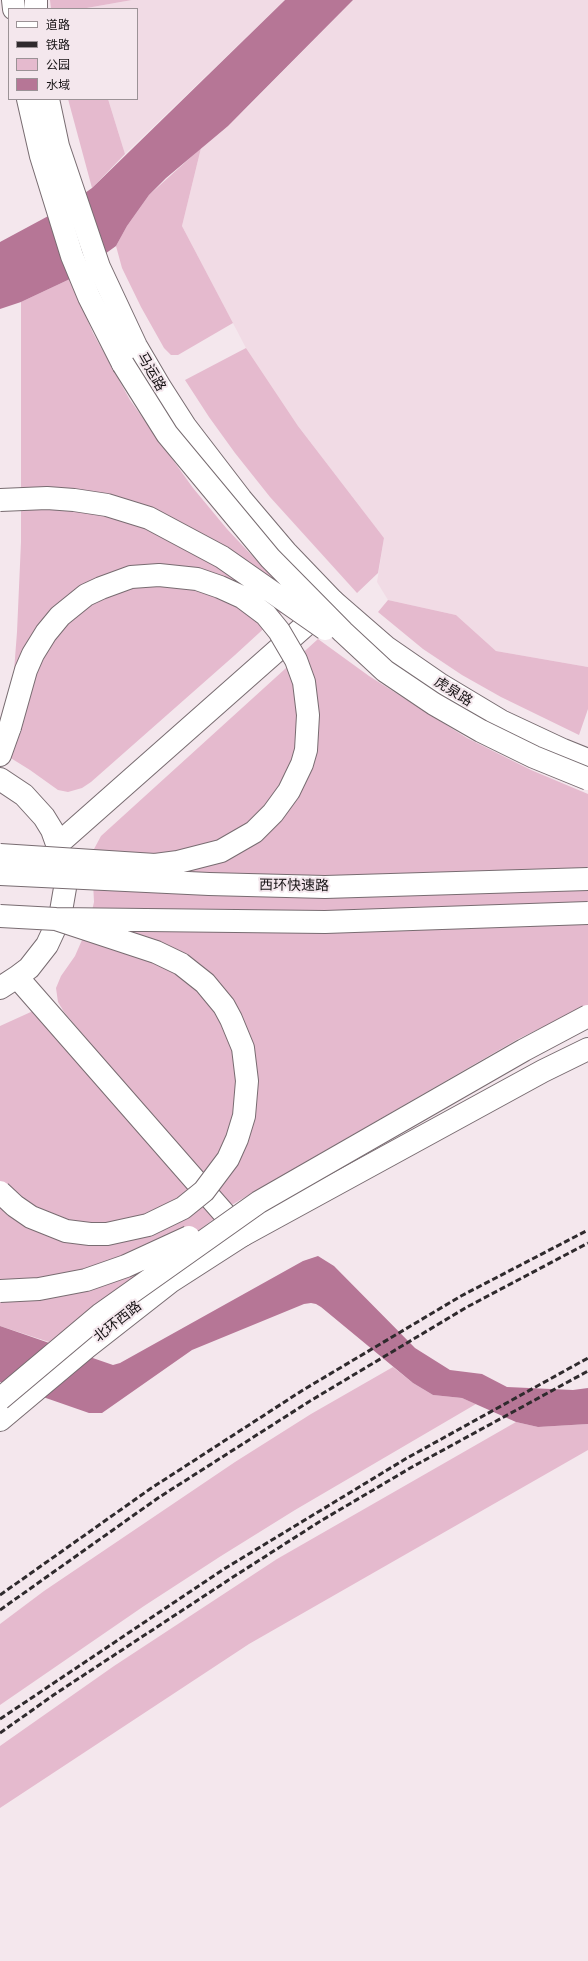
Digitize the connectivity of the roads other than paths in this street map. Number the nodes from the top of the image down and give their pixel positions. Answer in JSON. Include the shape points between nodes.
{"nodes":[{"id":1,"x":28,"y":100,"type":"edge"},
{"id":2,"x":48,"y":100,"type":"edge"},
{"id":3,"x":64,"y":197,"type":"junction"},
{"id":4,"x":0,"y":500,"type":"edge"},
{"id":5,"x":333,"y":601,"type":"junction"},
{"id":6,"x":385,"y":671,"type":"junction"},
{"id":7,"x":0,"y":755,"type":"edge"},
{"id":8,"x":588,"y":760,"type":"edge"},
{"id":9,"x":0,"y":779,"type":"edge"},
{"id":10,"x":588,"y":779,"type":"edge"},
{"id":11,"x":58,"y":844,"type":"junction"},
{"id":12,"x":0,"y":855,"type":"edge"},
{"id":13,"x":0,"y":874,"type":"edge"},
{"id":14,"x":588,"y":879,"type":"edge"},
{"id":15,"x":588,"y":913,"type":"edge"},
{"id":16,"x":0,"y":916,"type":"edge"},
{"id":17,"x":56,"y":919,"type":"junction"},
{"id":18,"x":9,"y":982,"type":"edge"},
{"id":19,"x":588,"y":1016,"type":"edge"},
{"id":20,"x":588,"y":1049,"type":"edge"},
{"id":21,"x":0,"y":1192,"type":"edge"},
{"id":22,"x":259,"y":1202,"type":"junction"},
{"id":23,"x":243,"y":1235,"type":"junction"},
{"id":24,"x":0,"y":1291,"type":"edge"},
{"id":25,"x":0,"y":1399,"type":"edge"},
{"id":26,"x":0,"y":1420,"type":"edge"}],
"edges":[{"from":1,"to":3,"type":"main road","via":[[41,156]]},
{"from":2,"to":3,"type":"main road","name":"马运路","via":[[58,146]]},
{"from":3,"to":5,"type":"main road","name":"马运路","via":[[136,346],[185,426],[241,499],[286,552]]},
{"from":3,"to":6,"type":"main road","bridge":true,"via":[[72,256],[105,331],[167,434],[270,558]]},
{"from":4,"to":6,"type":"main road","bridge":true,"via":[[74,500],[125,510],[158,522],[201,544],[244,571]]},
{"from":5,"to":8,"type":"main road","name":"虎泉路","via":[[386,647],[441,685],[502,721]]},
{"from":5,"to":11,"type":"main road"},
{"from":6,"to":10,"type":"main road","bridge":true,"via":[[440,708],[488,734],[534,757]]},
{"from":7,"to":12,"type":"main road","bridge":true,"via":[[26,670],[46,633],[66,610],[86,595],[131,578],[159,574],[197,579],[231,591],[252,604],[273,622],[288,645],[300,671],[307,698],[308,735],[296,779],[273,813],[254,832],[234,844],[209,855],[155,865]]},
{"from":9,"to":11,"type":"main road","via":[[35,805]]},
{"from":11,"to":18,"type":"main road","via":[[64,873],[60,917],[39,957]]},
{"from":13,"to":14,"type":"main road","name":"西环快速路","bridge":true,"via":[[325,887]]},
{"from":15,"to":17,"type":"main road","bridge":true,"via":[[325,922]]},
{"from":16,"to":17,"type":"main road","bridge":true},
{"from":17,"to":21,"type":"main road","bridge":true,"via":[[156,952],[180,964],[205,983],[227,1012],[243,1048],[247,1081],[244,1116],[228,1159],[212,1182],[183,1208],[148,1225],[108,1234],[66,1231],[31,1217]]},
{"from":18,"to":23,"type":"main road"},
{"from":19,"to":22,"type":"main road","bridge":true},
{"from":20,"to":23,"type":"main road","name":"北环西路"},
{"from":22,"to":24,"type":"main road","bridge":true,"via":[[168,1248],[106,1274],[61,1286]]},
{"from":22,"to":25,"type":"main road","bridge":true,"via":[[101,1314]]},
{"from":23,"to":26,"type":"main road","name":"北环西路","via":[[170,1282]]}]}
